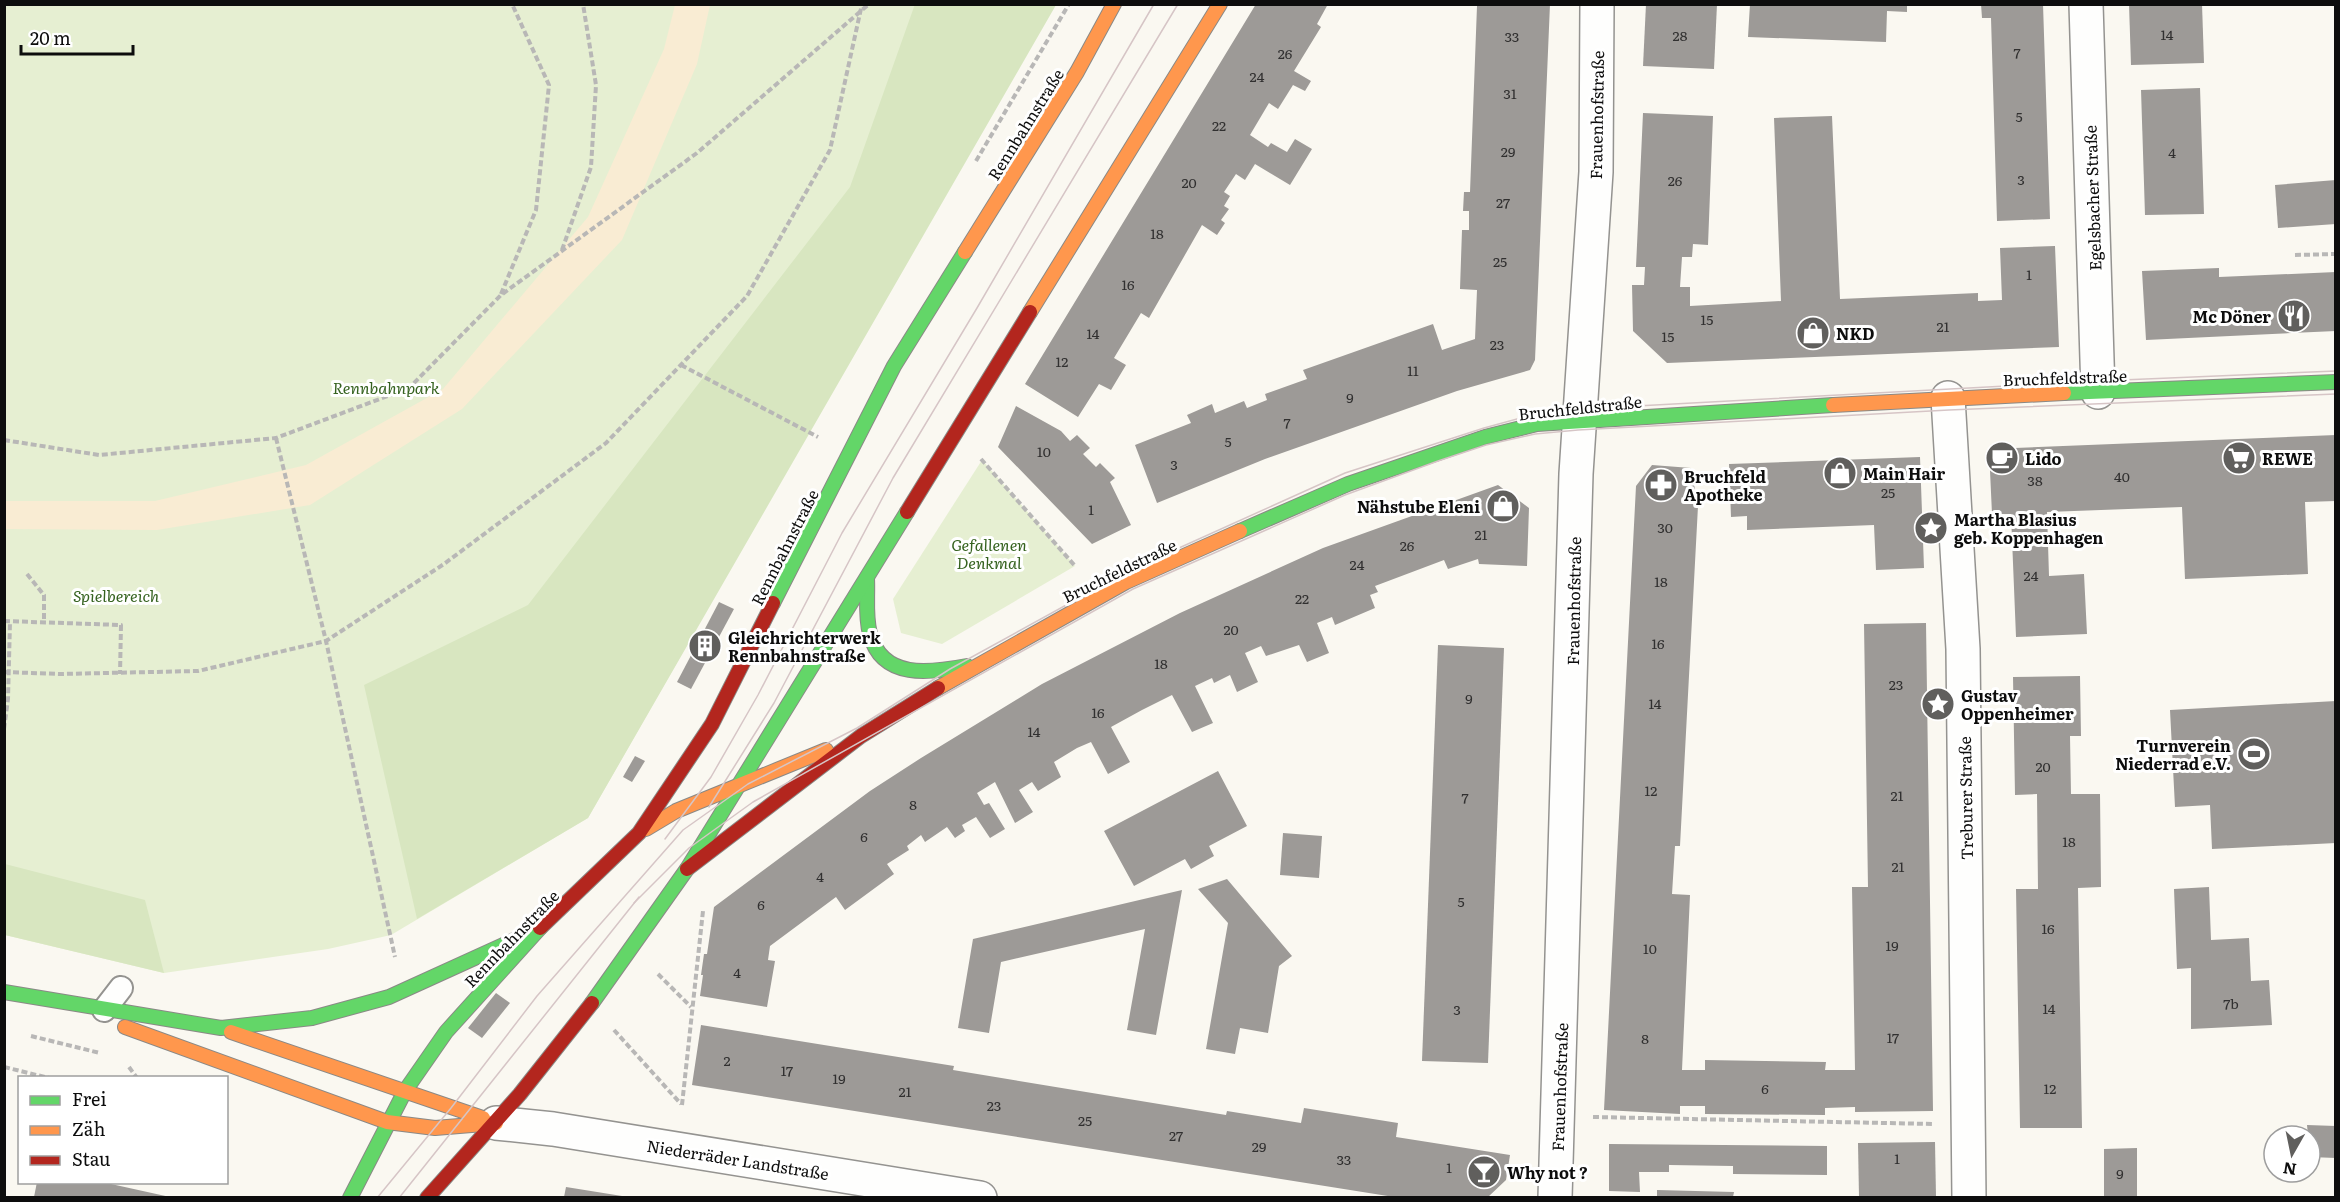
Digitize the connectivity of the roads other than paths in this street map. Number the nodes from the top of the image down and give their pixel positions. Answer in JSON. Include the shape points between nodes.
{"nodes":[{"id":1,"x":1114,"y":4,"type":"edge"},
{"id":2,"x":1220,"y":4,"type":"edge"},
{"id":3,"x":1597,"y":4,"type":"edge"},
{"id":4,"x":2086,"y":4,"type":"edge"},
{"id":5,"x":2336,"y":382,"type":"edge"},
{"id":6,"x":2098,"y":392,"type":"junction"},
{"id":7,"x":1948,"y":398,"type":"junction"},
{"id":8,"x":1580,"y":420,"type":"junction"},
{"id":9,"x":867,"y":578,"type":"junction"},
{"id":10,"x":978,"y":664,"type":"junction"},
{"id":11,"x":861,"y":736,"type":"junction"},
{"id":12,"x":738,"y":785,"type":"junction"},
{"id":13,"x":639,"y":833,"type":"junction"},
{"id":14,"x":687,"y":869,"type":"junction"},
{"id":15,"x":540,"y":927,"type":"junction"},
{"id":16,"x":121,"y":988,"type":"dead end"},
{"id":17,"x":4,"y":992,"type":"edge"},
{"id":18,"x":58,"y":1003,"type":"junction"},
{"id":19,"x":104,"y":1010,"type":"junction"},
{"id":20,"x":220,"y":1028,"type":"junction"},
{"id":21,"x":405,"y":1091,"type":"junction"},
{"id":22,"x":387,"y":1122,"type":"junction"},
{"id":23,"x":496,"y":1123,"type":"junction"},
{"id":24,"x":908,"y":1192,"type":"edge"},
{"id":25,"x":350,"y":1197,"type":"edge"},
{"id":26,"x":427,"y":1197,"type":"edge"},
{"id":27,"x":980,"y":1197,"type":"edge"},
{"id":28,"x":1555,"y":1197,"type":"edge"},
{"id":29,"x":1969,"y":1197,"type":"edge"}],
"edges":[{"from":1,"to":13,"type":"street","name":"Rennbahnstraße","via":[[1077,72],[894,366],[712,724]]},
{"from":2,"to":9,"type":"street"},
{"from":3,"to":8,"type":"street","name":"Frauenhofstraße","via":[[1596,172]]},
{"from":4,"to":6,"type":"street","name":"Egelsbacher Straße"},
{"from":5,"to":6,"type":"street","name":"Bruchfeldstraße"},
{"from":6,"to":7,"type":"street","name":"Bruchfeldstraße"},
{"from":7,"to":8,"type":"street","name":"Bruchfeldstraße"},
{"from":7,"to":29,"type":"street","name":"Treburer Straße","via":[[1963,649]]},
{"from":8,"to":10,"type":"street","name":"Bruchfeldstraße","via":[[1537,424],[1485,436],[1348,484],[1126,582]]},
{"from":8,"to":28,"type":"street","name":"Frauenhofstraße"},
{"from":9,"to":10,"type":"street","via":[[870,634],[883,661],[904,672]]},
{"from":9,"to":12,"type":"street"},
{"from":10,"to":11,"type":"street","name":"Bruchfeldstraße"},
{"from":11,"to":12,"type":"street","name":"Bruchfeldstraße"},
{"from":11,"to":14,"type":"street","name":"Bruchfeldstraße"},
{"from":12,"to":13,"type":"street","name":"Bruchfeldstraße","via":[[675,812]]},
{"from":12,"to":14,"type":"street"},
{"from":13,"to":15,"type":"street","name":"Rennbahnstraße"},
{"from":14,"to":23,"type":"street","via":[[627,955]]},
{"from":15,"to":20,"type":"street","name":"Niederräder Landstraße","via":[[389,997],[312,1018]]},
{"from":15,"to":21,"type":"street","name":"Rennbahnstraße","via":[[446,1032]]},
{"from":16,"to":19,"type":"lane"},
{"from":17,"to":18,"type":"street","name":"Niederräder Landstraße"},
{"from":18,"to":19,"type":"street","name":"Niederräder Landstraße"},
{"from":18,"to":22,"type":"street","name":"Niederräder Landstraße"},
{"from":19,"to":20,"type":"street","name":"Niederräder Landstraße"},
{"from":20,"to":21,"type":"street","name":"Niederräder Landstraße"},
{"from":21,"to":22,"type":"street","name":"Rennbahnstraße"},
{"from":21,"to":23,"type":"street","name":"Niederräder Landstraße"},
{"from":22,"to":23,"type":"street","name":"Niederräder Landstraße","via":[[435,1128]]},
{"from":22,"to":25,"type":"street","name":"Rennbahnstraße"},
{"from":23,"to":24,"type":"street","name":"Niederräder Landstraße","via":[[553,1129]]},
{"from":23,"to":26,"type":"street","via":[[449,1169]]},
{"from":24,"to":27,"type":"street","name":"Niederräder Landstraße"}]}
